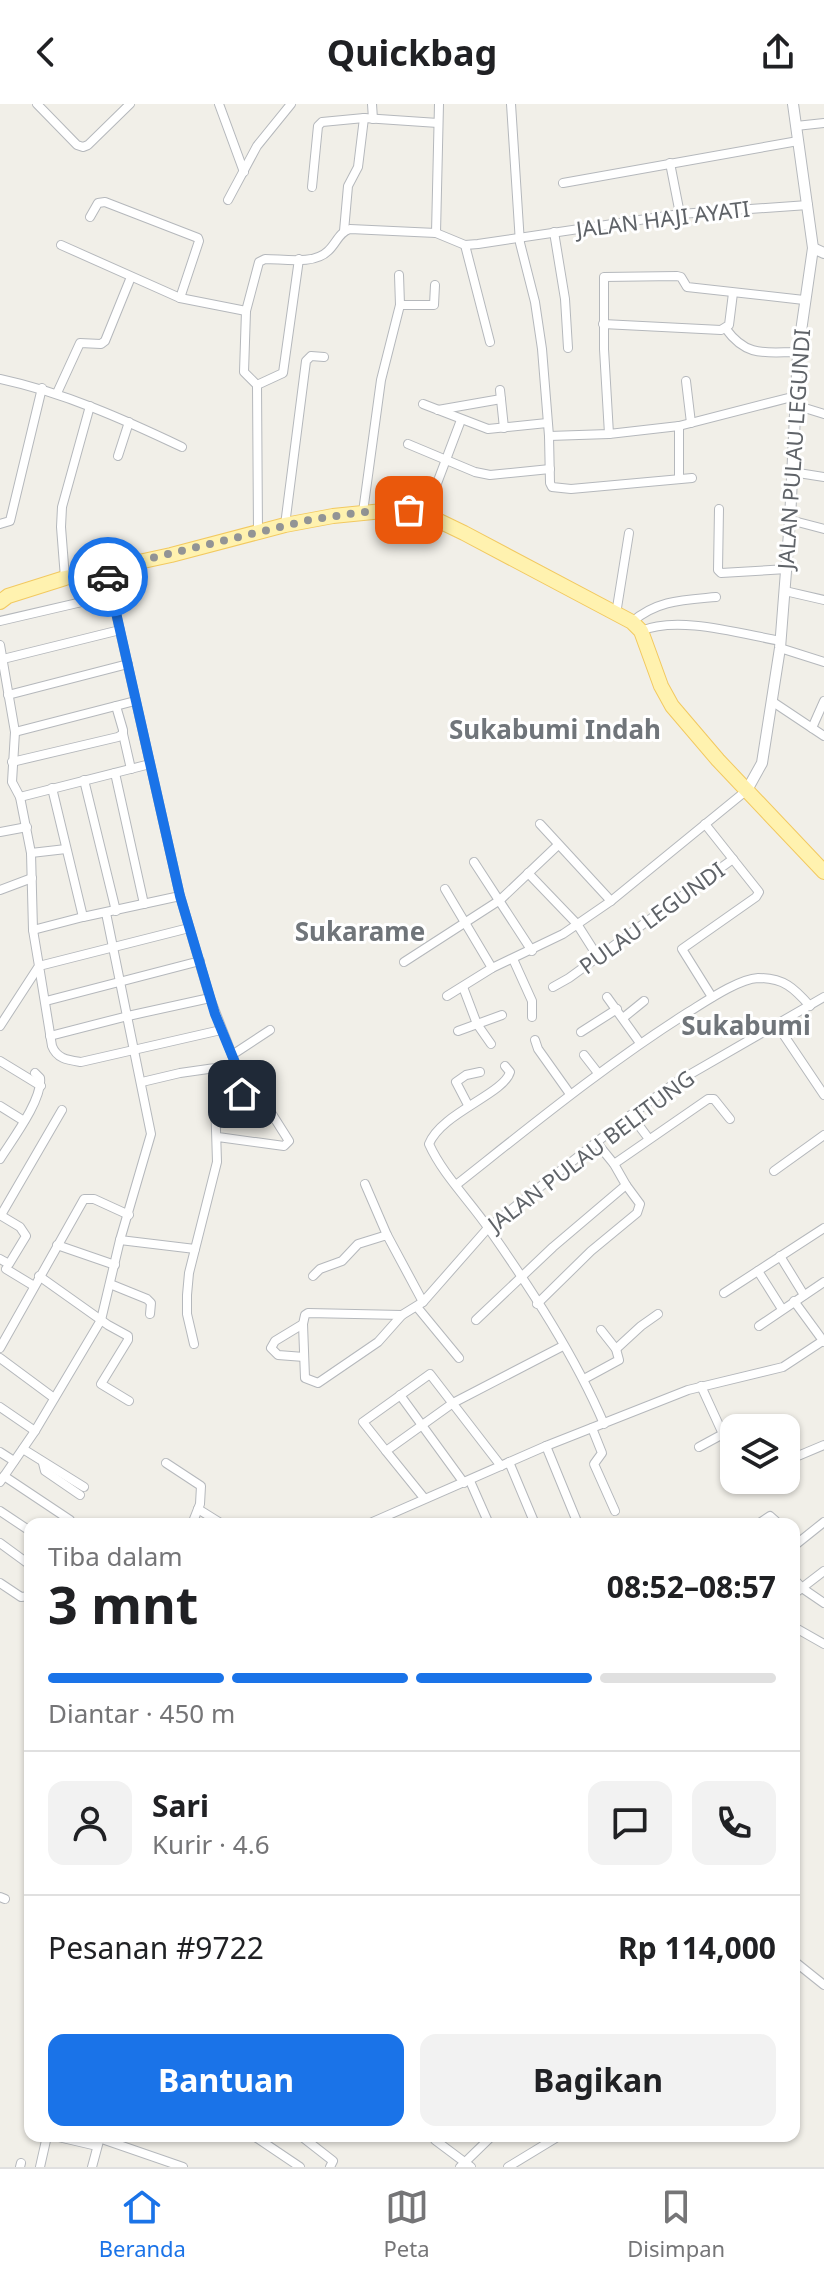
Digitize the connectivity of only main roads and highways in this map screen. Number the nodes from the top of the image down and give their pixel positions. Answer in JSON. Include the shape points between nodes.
{"nodes":[{"id":1,"x":2,"y":596,"type":"edge"},
{"id":2,"x":824,"y":872,"type":"edge"}],
"edges":[{"from":1,"to":2,"type":"main road","via":[[285,525],[403,509],[425,515],[636,627],[672,706]]}]}
